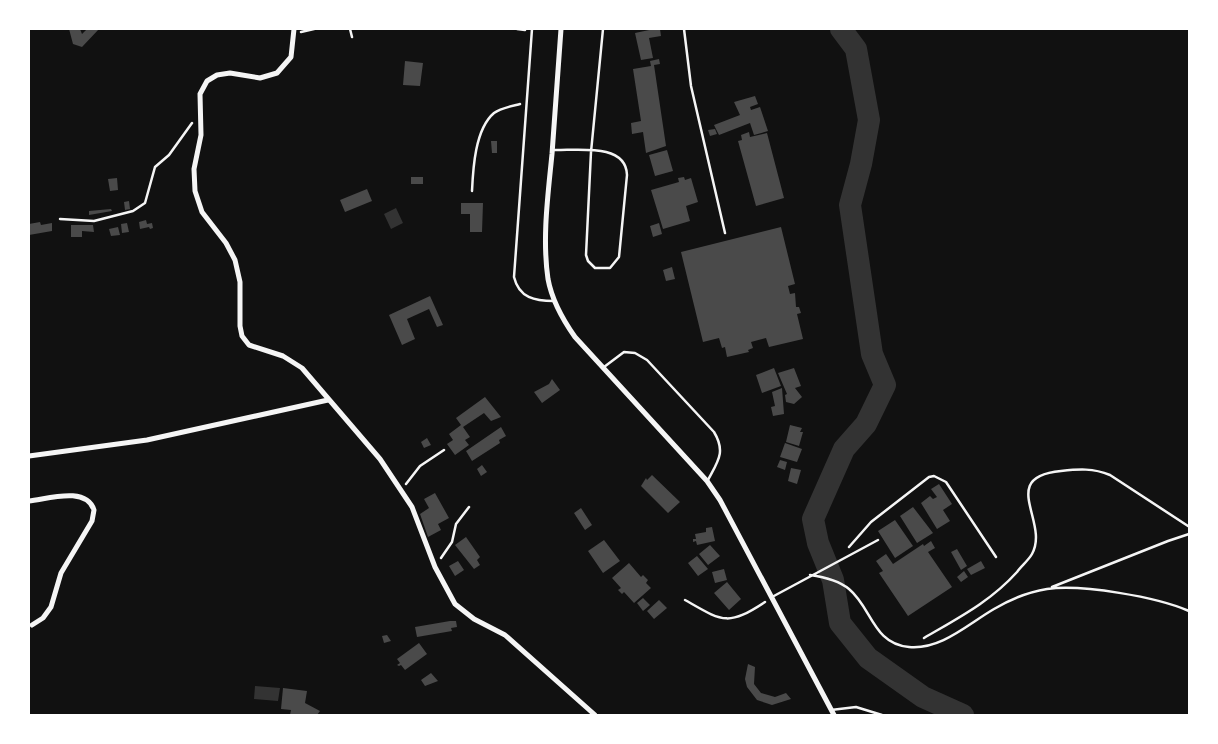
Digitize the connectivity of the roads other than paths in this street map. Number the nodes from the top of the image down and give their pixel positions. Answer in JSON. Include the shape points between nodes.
{"nodes":[{"id":1,"x":532,"y":29,"type":"edge"},
{"id":2,"x":561,"y":29,"type":"edge"},
{"id":3,"x":603,"y":29,"type":"edge"},
{"id":4,"x":684,"y":29,"type":"edge"},
{"id":5,"x":294,"y":31,"type":"edge"},
{"id":6,"x":552,"y":150,"type":"junction"},
{"id":7,"x":591,"y":152,"type":"junction"},
{"id":8,"x":725,"y":234,"type":"dead end"},
{"id":9,"x":554,"y":300,"type":"junction"},
{"id":10,"x":602,"y":369,"type":"junction"},
{"id":11,"x":328,"y":400,"type":"junction"},
{"id":12,"x":29,"y":456,"type":"edge"},
{"id":13,"x":707,"y":481,"type":"junction"},
{"id":14,"x":29,"y":501,"type":"edge"},
{"id":15,"x":1189,"y":534,"type":"edge"},
{"id":16,"x":878,"y":540,"type":"dead end"},
{"id":17,"x":810,"y":575,"type":"junction"},
{"id":18,"x":1049,"y":589,"type":"junction"},
{"id":19,"x":772,"y":597,"type":"junction"},
{"id":20,"x":1189,"y":611,"type":"edge"},
{"id":21,"x":30,"y":626,"type":"edge"},
{"id":22,"x":832,"y":713,"type":"edge"},
{"id":23,"x":595,"y":715,"type":"edge"},
{"id":24,"x":882,"y":715,"type":"edge"}],
"edges":[{"from":1,"to":9,"type":"lane","via":[[514,277],[518,288],[527,297]]},
{"from":2,"to":6,"type":"street"},
{"from":3,"to":7,"type":"lane"},
{"from":4,"to":8,"type":"lane","via":[[691,86]]},
{"from":5,"to":11,"type":"street","via":[[291,57],[278,73],[260,78],[223,73],[203,87],[200,94],[201,135],[194,169],[195,191],[202,212],[235,260],[240,282],[240,331],[245,340],[302,368]]},
{"from":6,"to":7,"type":"lane"},
{"from":6,"to":9,"type":"street","via":[[547,204],[547,259]]},
{"from":7,"to":7,"type":"lane","via":[[618,155],[627,169],[619,257],[614,266],[606,270],[595,268],[586,255]]},
{"from":9,"to":10,"type":"street","via":[[563,320]]},
{"from":10,"to":13,"type":"street"},
{"from":10,"to":13,"type":"lane","via":[[624,352],[635,353],[647,360],[721,443],[719,459]]},
{"from":11,"to":12,"type":"street","via":[[146,440]]},
{"from":11,"to":23,"type":"street","via":[[402,489],[448,596],[460,610],[505,635]]},
{"from":13,"to":19,"type":"street","via":[[731,516]]},
{"from":14,"to":21,"type":"street","via":[[77,496],[88,500],[94,510],[92,521],[61,573],[51,607],[43,618]]},
{"from":15,"to":18,"type":"lane"},
{"from":16,"to":17,"type":"lane"},
{"from":17,"to":18,"type":"lane","via":[[841,584],[855,595],[881,635],[907,647],[932,645],[1012,599]]},
{"from":17,"to":19,"type":"lane"},
{"from":18,"to":20,"type":"lane","via":[[1085,589],[1152,599]]},
{"from":19,"to":22,"type":"street"},
{"from":22,"to":24,"type":"lane","via":[[856,707]]}]}
